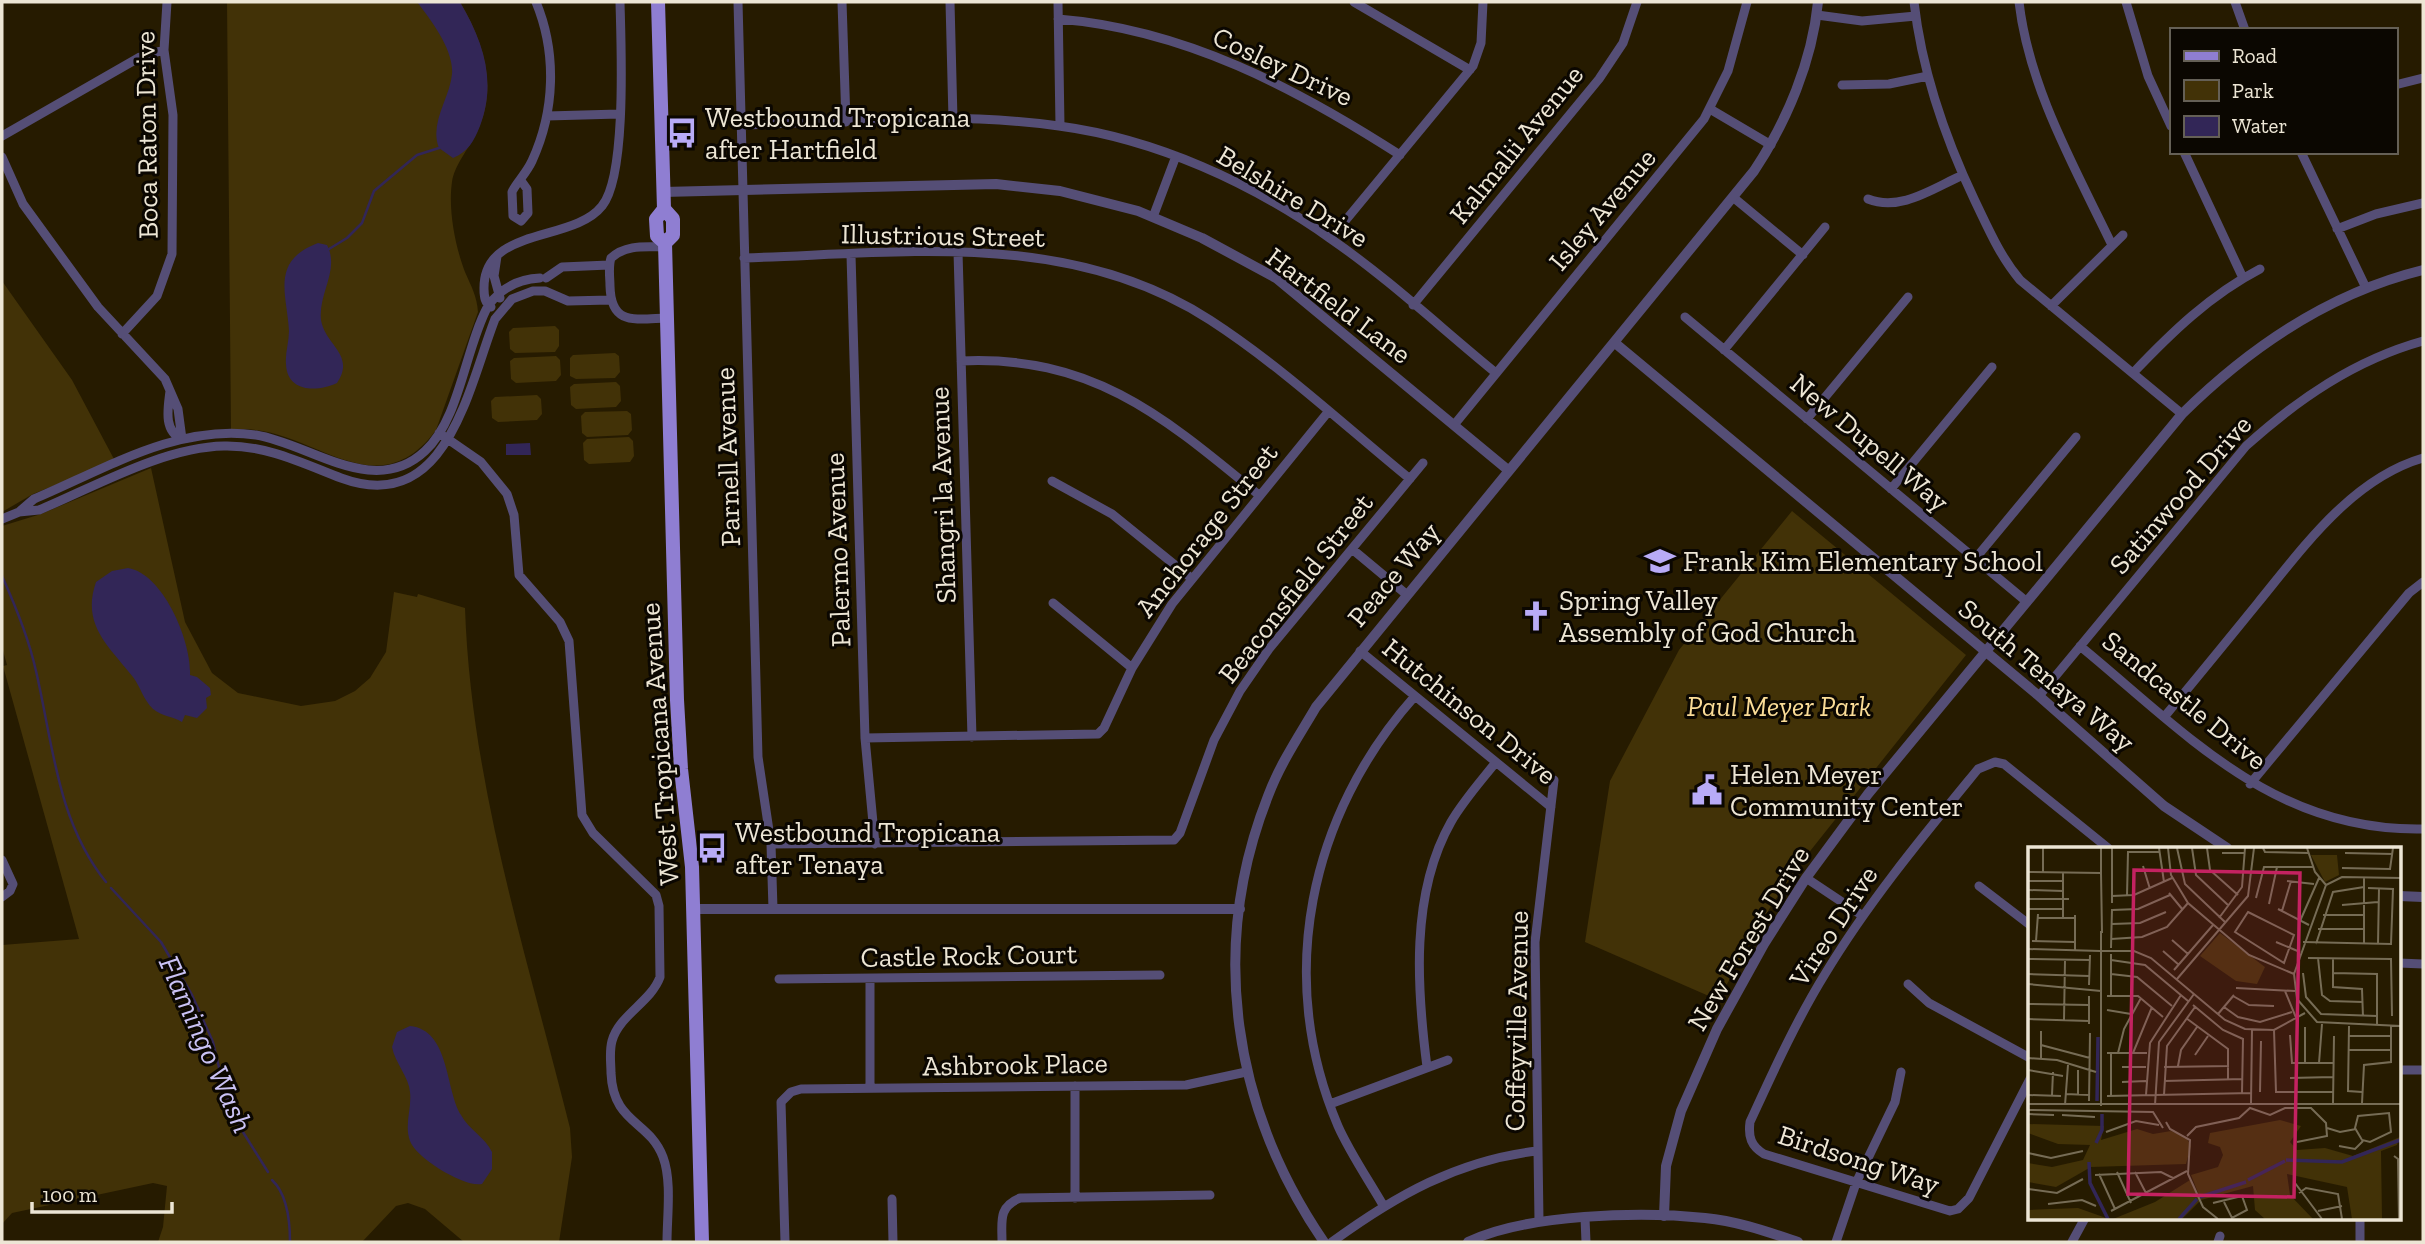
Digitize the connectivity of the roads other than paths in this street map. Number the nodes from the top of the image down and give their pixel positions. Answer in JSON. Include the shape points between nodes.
{"nodes":[{"id":1,"x":167,"y":2,"type":"edge"},
{"id":2,"x":536,"y":2,"type":"edge"},
{"id":3,"x":620,"y":2,"type":"edge"},
{"id":4,"x":658,"y":2,"type":"edge"},
{"id":5,"x":738,"y":2,"type":"edge"},
{"id":6,"x":842,"y":2,"type":"edge"},
{"id":7,"x":950,"y":2,"type":"edge"},
{"id":8,"x":1058,"y":2,"type":"edge"},
{"id":9,"x":1354,"y":2,"type":"edge"},
{"id":10,"x":1483,"y":2,"type":"edge"},
{"id":11,"x":1637,"y":2,"type":"edge"},
{"id":12,"x":1746,"y":2,"type":"edge"},
{"id":13,"x":1818,"y":2,"type":"edge"},
{"id":14,"x":1914,"y":2,"type":"edge"},
{"id":15,"x":2019,"y":2,"type":"edge"},
{"id":16,"x":2126,"y":2,"type":"edge"},
{"id":17,"x":2235,"y":2,"type":"edge"},
{"id":18,"x":1817,"y":16,"type":"junction"},
{"id":19,"x":1916,"y":16,"type":"junction"},
{"id":20,"x":1058,"y":19,"type":"junction"},
{"id":21,"x":2244,"y":28,"type":"edge"},
{"id":22,"x":164,"y":50,"type":"junction"},
{"id":23,"x":1470,"y":70,"type":"junction"},
{"id":24,"x":1928,"y":76,"type":"junction"},
{"id":25,"x":2423,"y":78,"type":"edge"},
{"id":26,"x":2397,"y":84,"type":"edge"},
{"id":27,"x":1842,"y":85,"type":"dead end"},
{"id":28,"x":1710,"y":109,"type":"junction"},
{"id":29,"x":619,"y":114,"type":"junction"},
{"id":30,"x":547,"y":116,"type":"junction"},
{"id":31,"x":953,"y":119,"type":"junction"},
{"id":32,"x":846,"y":122,"type":"junction"},
{"id":33,"x":2170,"y":124,"type":"edge"},
{"id":34,"x":741,"y":125,"type":"junction"},
{"id":35,"x":1060,"y":126,"type":"junction"},
{"id":36,"x":2,"y":136,"type":"edge"},
{"id":37,"x":1771,"y":145,"type":"junction"},
{"id":38,"x":2184,"y":154,"type":"edge"},
{"id":39,"x":2302,"y":154,"type":"edge"},
{"id":40,"x":1401,"y":155,"type":"junction"},
{"id":41,"x":1176,"y":156,"type":"junction"},
{"id":42,"x":2,"y":157,"type":"edge"},
{"id":43,"x":1963,"y":175,"type":"junction"},
{"id":44,"x":522,"y":182,"type":"dead end"},
{"id":45,"x":742,"y":190,"type":"junction"},
{"id":46,"x":663,"y":191,"type":"junction"},
{"id":47,"x":1734,"y":198,"type":"junction"},
{"id":48,"x":1868,"y":199,"type":"dead end"},
{"id":49,"x":2423,"y":203,"type":"edge"},
{"id":50,"x":1153,"y":217,"type":"junction"},
{"id":51,"x":1825,"y":227,"type":"dead end"},
{"id":52,"x":2337,"y":229,"type":"junction"},
{"id":53,"x":2123,"y":235,"type":"dead end"},
{"id":54,"x":1331,"y":238,"type":"junction"},
{"id":55,"x":665,"y":245,"type":"junction"},
{"id":56,"x":2112,"y":245,"type":"junction"},
{"id":57,"x":958,"y":252,"type":"junction"},
{"id":58,"x":851,"y":255,"type":"junction"},
{"id":59,"x":1803,"y":255,"type":"junction"},
{"id":60,"x":497,"y":256,"type":"junction"},
{"id":61,"x":744,"y":258,"type":"junction"},
{"id":62,"x":609,"y":265,"type":"junction"},
{"id":63,"x":2260,"y":269,"type":"dead end"},
{"id":64,"x":2423,"y":271,"type":"edge"},
{"id":65,"x":2243,"y":278,"type":"junction"},
{"id":66,"x":2367,"y":288,"type":"junction"},
{"id":67,"x":498,"y":294,"type":"junction"},
{"id":68,"x":1908,"y":297,"type":"dead end"},
{"id":69,"x":610,"y":300,"type":"junction"},
{"id":70,"x":1413,"y":305,"type":"junction"},
{"id":71,"x":488,"y":306,"type":"junction"},
{"id":72,"x":2051,"y":306,"type":"junction"},
{"id":73,"x":502,"y":308,"type":"junction"},
{"id":74,"x":1685,"y":317,"type":"dead end"},
{"id":75,"x":667,"y":318,"type":"junction"},
{"id":76,"x":121,"y":334,"type":"junction"},
{"id":77,"x":2423,"y":341,"type":"edge"},
{"id":78,"x":1615,"y":343,"type":"junction"},
{"id":79,"x":1724,"y":350,"type":"junction"},
{"id":80,"x":961,"y":361,"type":"junction"},
{"id":81,"x":1992,"y":367,"type":"dead end"},
{"id":82,"x":1496,"y":373,"type":"junction"},
{"id":83,"x":2133,"y":373,"type":"junction"},
{"id":84,"x":1328,"y":412,"type":"junction"},
{"id":85,"x":2182,"y":415,"type":"junction"},
{"id":86,"x":1807,"y":419,"type":"junction"},
{"id":87,"x":1454,"y":425,"type":"junction"},
{"id":88,"x":439,"y":433,"type":"junction"},
{"id":89,"x":2077,"y":438,"type":"dead end"},
{"id":90,"x":182,"y":439,"type":"junction"},
{"id":91,"x":450,"y":439,"type":"junction"},
{"id":92,"x":2423,"y":457,"type":"edge"},
{"id":93,"x":1423,"y":463,"type":"dead end"},
{"id":94,"x":1508,"y":470,"type":"junction"},
{"id":95,"x":1410,"y":479,"type":"junction"},
{"id":96,"x":1052,"y":481,"type":"dead end"},
{"id":97,"x":1891,"y":489,"type":"junction"},
{"id":98,"x":1259,"y":495,"type":"junction"},
{"id":99,"x":19,"y":512,"type":"junction"},
{"id":100,"x":2,"y":519,"type":"edge"},
{"id":101,"x":1352,"y":549,"type":"junction"},
{"id":102,"x":1975,"y":559,"type":"junction"},
{"id":103,"x":1191,"y":578,"type":"junction"},
{"id":104,"x":2423,"y":582,"type":"edge"},
{"id":105,"x":1406,"y":594,"type":"junction"},
{"id":106,"x":2026,"y":602,"type":"junction"},
{"id":107,"x":1053,"y":603,"type":"dead end"},
{"id":108,"x":2080,"y":646,"type":"junction"},
{"id":109,"x":1360,"y":651,"type":"junction"},
{"id":110,"x":1985,"y":652,"type":"junction"},
{"id":111,"x":1132,"y":668,"type":"junction"},
{"id":112,"x":1415,"y":696,"type":"junction"},
{"id":113,"x":2039,"y":696,"type":"junction"},
{"id":114,"x":2165,"y":716,"type":"junction"},
{"id":115,"x":972,"y":737,"type":"junction"},
{"id":116,"x":865,"y":738,"type":"junction"},
{"id":117,"x":1496,"y":762,"type":"junction"},
{"id":118,"x":1554,"y":780,"type":"dead end"},
{"id":119,"x":2250,"y":783,"type":"junction"},
{"id":120,"x":1551,"y":807,"type":"junction"},
{"id":121,"x":2423,"y":830,"type":"edge"},
{"id":122,"x":771,"y":844,"type":"junction"},
{"id":123,"x":875,"y":844,"type":"junction"},
{"id":124,"x":2106,"y":847,"type":"edge"},
{"id":125,"x":2225,"y":847,"type":"edge"},
{"id":126,"x":2,"y":860,"type":"edge"},
{"id":127,"x":1806,"y":878,"type":"junction"},
{"id":128,"x":1979,"y":887,"type":"dead end"},
{"id":129,"x":2,"y":897,"type":"edge"},
{"id":130,"x":2400,"y":897,"type":"edge"},
{"id":131,"x":2423,"y":897,"type":"edge"},
{"id":132,"x":693,"y":909,"type":"junction"},
{"id":133,"x":773,"y":909,"type":"junction"},
{"id":134,"x":1240,"y":909,"type":"junction"},
{"id":135,"x":1863,"y":916,"type":"junction"},
{"id":136,"x":2028,"y":924,"type":"edge"},
{"id":137,"x":2400,"y":963,"type":"edge"},
{"id":138,"x":2423,"y":964,"type":"edge"},
{"id":139,"x":1160,"y":975,"type":"dead end"},
{"id":140,"x":779,"y":979,"type":"dead end"},
{"id":141,"x":870,"y":980,"type":"junction"},
{"id":142,"x":1908,"y":984,"type":"dead end"},
{"id":143,"x":2028,"y":1057,"type":"edge"},
{"id":144,"x":1448,"y":1060,"type":"dead end"},
{"id":145,"x":1427,"y":1068,"type":"junction"},
{"id":146,"x":2400,"y":1070,"type":"edge"},
{"id":147,"x":2423,"y":1070,"type":"edge"},
{"id":148,"x":1246,"y":1072,"type":"junction"},
{"id":149,"x":1902,"y":1072,"type":"dead end"},
{"id":150,"x":2028,"y":1081,"type":"edge"},
{"id":151,"x":1075,"y":1086,"type":"junction"},
{"id":152,"x":870,"y":1088,"type":"junction"},
{"id":153,"x":1330,"y":1104,"type":"junction"},
{"id":154,"x":1750,"y":1142,"type":"joint"},
{"id":155,"x":1537,"y":1152,"type":"junction"},
{"id":156,"x":1856,"y":1183,"type":"junction"},
{"id":157,"x":1210,"y":1195,"type":"dead end"},
{"id":158,"x":1075,"y":1198,"type":"junction"},
{"id":159,"x":892,"y":1199,"type":"dead end"},
{"id":160,"x":1383,"y":1205,"type":"junction"},
{"id":161,"x":1664,"y":1216,"type":"junction"},
{"id":162,"x":1585,"y":1218,"type":"junction"},
{"id":163,"x":2084,"y":1220,"type":"edge"},
{"id":164,"x":2360,"y":1220,"type":"edge"},
{"id":165,"x":1539,"y":1221,"type":"junction"},
{"id":166,"x":667,"y":1242,"type":"edge"},
{"id":167,"x":702,"y":1242,"type":"edge"},
{"id":168,"x":785,"y":1242,"type":"edge"},
{"id":169,"x":893,"y":1242,"type":"edge"},
{"id":170,"x":1002,"y":1242,"type":"edge"},
{"id":171,"x":1324,"y":1242,"type":"edge"},
{"id":172,"x":1332,"y":1242,"type":"edge"},
{"id":173,"x":1468,"y":1242,"type":"edge"},
{"id":174,"x":1586,"y":1242,"type":"edge"},
{"id":175,"x":1798,"y":1242,"type":"edge"},
{"id":176,"x":1836,"y":1242,"type":"edge"},
{"id":177,"x":2072,"y":1242,"type":"edge"},
{"id":178,"x":2360,"y":1242,"type":"edge"}],
"edges":[{"from":1,"to":22,"type":"street","name":"Boca Raton Drive"},
{"from":2,"to":30,"type":"street","via":[[550,54]]},
{"from":3,"to":29,"type":"street"},
{"from":4,"to":46,"type":"main road","name":"West Tropicana Avenue"},
{"from":5,"to":34,"type":"street","name":"Parnell Avenue"},
{"from":6,"to":32,"type":"street"},
{"from":7,"to":31,"type":"street"},
{"from":8,"to":20,"type":"street"},
{"from":9,"to":23,"type":"street"},
{"from":10,"to":23,"type":"street","via":[[1482,43]]},
{"from":11,"to":70,"type":"street","name":"Kalmalii Avenue","via":[[1623,43],[1599,79]]},
{"from":12,"to":28,"type":"street","name":"Isley Avenue","via":[[1733,56]]},
{"from":13,"to":18,"type":"street","name":"Peace Way"},
{"from":14,"to":19,"type":"street"},
{"from":15,"to":56,"type":"street","via":[[2030,58],[2053,123]]},
{"from":16,"to":33,"type":"street","via":[[2148,76]]},
{"from":17,"to":21,"type":"street"},
{"from":18,"to":19,"type":"street","via":[[1862,22]]},
{"from":18,"to":37,"type":"street","name":"Peace Way","via":[[1802,73]]},
{"from":19,"to":24,"type":"street"},
{"from":20,"to":35,"type":"street"},
{"from":20,"to":40,"type":"street","name":"Cosley Drive","via":[[1162,37],[1244,67],[1344,119]]},
{"from":22,"to":36,"type":"street","via":[[140,57]]},
{"from":22,"to":76,"type":"street","name":"Boca Raton Drive","via":[[173,104],[172,254],[157,296]]},
{"from":23,"to":40,"type":"street"},
{"from":24,"to":27,"type":"street","via":[[1889,84]]},
{"from":24,"to":43,"type":"street"},
{"from":25,"to":26,"type":"street"},
{"from":28,"to":37,"type":"street"},
{"from":28,"to":82,"type":"street","name":"Isley Avenue"},
{"from":29,"to":30,"type":"street"},
{"from":29,"to":60,"type":"street","via":[[613,183],[600,209],[583,220],[508,247]]},
{"from":30,"to":44,"type":"street"},
{"from":31,"to":32,"type":"street","name":"Belshire Drive"},
{"from":31,"to":35,"type":"street","name":"Belshire Drive"},
{"from":32,"to":34,"type":"street","name":"Belshire Drive"},
{"from":34,"to":45,"type":"street","name":"Parnell Avenue"},
{"from":35,"to":41,"type":"street","name":"Belshire Drive"},
{"from":37,"to":47,"type":"street","name":"Peace Way"},
{"from":38,"to":65,"type":"street"},
{"from":39,"to":52,"type":"street"},
{"from":40,"to":54,"type":"street"},
{"from":41,"to":50,"type":"street"},
{"from":41,"to":54,"type":"street","name":"Belshire Drive","via":[[1205,167]]},
{"from":42,"to":76,"type":"street","via":[[23,204]]},
{"from":43,"to":48,"type":"street","via":[[1897,204]]},
{"from":43,"to":72,"type":"street","via":[[2003,259]]},
{"from":45,"to":46,"type":"street","name":"Hartfield Lane"},
{"from":45,"to":50,"type":"street","name":"Hartfield Lane","via":[[996,184],[1082,195]]},
{"from":45,"to":61,"type":"street","name":"Parnell Avenue"},
{"from":46,"to":55,"type":"main road","name":"West Tropicana Avenue","via":[[664,209],[656,219],[657,236]]},
{"from":47,"to":59,"type":"street"},
{"from":47,"to":78,"type":"street","name":"Peace Way"},
{"from":49,"to":52,"type":"street"},
{"from":50,"to":87,"type":"street","name":"Hartfield Lane","via":[[1276,278]]},
{"from":51,"to":59,"type":"street"},
{"from":52,"to":66,"type":"street"},
{"from":53,"to":56,"type":"street"},
{"from":54,"to":70,"type":"street","name":"Belshire Drive"},
{"from":55,"to":62,"type":"street","via":[[624,250],[614,255]]},
{"from":55,"to":75,"type":"main road","name":"West Tropicana Avenue"},
{"from":56,"to":72,"type":"street"},
{"from":57,"to":58,"type":"street","name":"Illustrious Street"},
{"from":57,"to":80,"type":"street","name":"Shangri la Avenue"},
{"from":57,"to":84,"type":"street","name":"Illustrious Street","via":[[1056,259],[1145,286],[1209,319]]},
{"from":58,"to":61,"type":"street","name":"Illustrious Street"},
{"from":58,"to":116,"type":"street","name":"Palermo Avenue"},
{"from":59,"to":79,"type":"street"},
{"from":60,"to":67,"type":"street","via":[[494,276]]},
{"from":60,"to":71,"type":"street","via":[[485,281]]},
{"from":61,"to":122,"type":"street","name":"Parnell Avenue","via":[[758,757]]},
{"from":62,"to":67,"type":"street","via":[[562,267],[543,278],[522,280]]},
{"from":62,"to":69,"type":"street"},
{"from":63,"to":65,"type":"street"},
{"from":64,"to":66,"type":"street","name":"New Forest Drive"},
{"from":65,"to":83,"type":"street","via":[[2170,333]]},
{"from":66,"to":85,"type":"street","name":"New Forest Drive","via":[[2330,303],[2272,337],[2217,380]]},
{"from":67,"to":71,"type":"street"},
{"from":67,"to":73,"type":"street"},
{"from":68,"to":86,"type":"street"},
{"from":69,"to":73,"type":"street","via":[[568,301],[533,291]]},
{"from":69,"to":75,"type":"street","via":[[616,312],[630,318]]},
{"from":70,"to":82,"type":"street","name":"Belshire Drive"},
{"from":71,"to":73,"type":"street"},
{"from":71,"to":88,"type":"street"},
{"from":72,"to":83,"type":"street"},
{"from":73,"to":91,"type":"street"},
{"from":74,"to":79,"type":"street","name":"New Dupell Way"},
{"from":75,"to":132,"type":"main road","name":"West Tropicana Avenue","via":[[677,700]]},
{"from":76,"to":90,"type":"street","via":[[161,374],[170,390],[169,426]]},
{"from":77,"to":108,"type":"street","name":"Satinwood Drive","via":[[2355,367],[2277,418],[2246,446]]},
{"from":78,"to":94,"type":"street","name":"Peace Way"},
{"from":78,"to":110,"type":"street","name":"South Tenaya Way"},
{"from":79,"to":86,"type":"street","name":"New Dupell Way"},
{"from":80,"to":98,"type":"street","via":[[1025,363],[1086,378],[1150,409]]},
{"from":80,"to":115,"type":"street","name":"Shangri la Avenue"},
{"from":81,"to":97,"type":"street"},
{"from":82,"to":87,"type":"street","name":"Isley Avenue"},
{"from":83,"to":85,"type":"street"},
{"from":84,"to":95,"type":"street","name":"Illustrious Street"},
{"from":84,"to":98,"type":"street","name":"Anchorage Street"},
{"from":85,"to":106,"type":"street","name":"New Forest Drive"},
{"from":86,"to":97,"type":"street","name":"New Dupell Way"},
{"from":87,"to":94,"type":"street","name":"Hartfield Lane"},
{"from":88,"to":90,"type":"street","via":[[412,461],[376,471],[348,467],[256,435],[222,433]]},
{"from":88,"to":91,"type":"street"},
{"from":89,"to":102,"type":"street"},
{"from":90,"to":99,"type":"street","via":[[34,499]]},
{"from":91,"to":99,"type":"street","via":[[427,466],[387,483],[355,482],[269,451],[223,446],[178,453],[39,510]]},
{"from":91,"to":166,"type":"street","via":[[481,462],[507,494],[514,515],[519,575],[567,635],[584,822],[658,901],[660,977],[616,1031],[610,1056],[618,1105],[656,1143],[664,1161]]},
{"from":92,"to":114,"type":"street","via":[[2395,470],[2337,512]]},
{"from":93,"to":95,"type":"street","name":"Beaconsfield Street"},
{"from":94,"to":105,"type":"street","name":"Peace Way"},
{"from":95,"to":101,"type":"street","name":"Beaconsfield Street"},
{"from":96,"to":103,"type":"street","via":[[1112,514]]},
{"from":97,"to":102,"type":"street","name":"New Dupell Way"},
{"from":98,"to":103,"type":"street","name":"Anchorage Street"},
{"from":99,"to":100,"type":"street"},
{"from":101,"to":105,"type":"street"},
{"from":101,"to":123,"type":"street","name":"Beaconsfield Street","via":[[1240,691],[1214,740],[1174,840]]},
{"from":102,"to":106,"type":"street","name":"New Dupell Way"},
{"from":103,"to":111,"type":"street","name":"Anchorage Street"},
{"from":104,"to":119,"type":"street"},
{"from":105,"to":109,"type":"street","name":"Peace Way"},
{"from":106,"to":110,"type":"street","name":"New Forest Drive"},
{"from":107,"to":111,"type":"street"},
{"from":108,"to":113,"type":"street","name":"Satinwood Drive"},
{"from":108,"to":114,"type":"street","name":"Sandcastle Drive"},
{"from":109,"to":112,"type":"street","name":"Hutchinson Drive"},
{"from":109,"to":134,"type":"street","name":"Peace Way","via":[[1315,707],[1280,767],[1248,855]]},
{"from":110,"to":113,"type":"street","name":"South Tenaya Way"},
{"from":110,"to":127,"type":"street","name":"New Forest Drive","via":[[1868,794]]},
{"from":111,"to":115,"type":"street","name":"Anchorage Street","via":[[1098,734]]},
{"from":112,"to":117,"type":"street","name":"Hutchinson Drive"},
{"from":112,"to":153,"type":"street","via":[[1364,761],[1341,803],[1314,887],[1305,966],[1308,1015]]},
{"from":113,"to":125,"type":"street","name":"South Tenaya Way","via":[[2164,806]]},
{"from":114,"to":119,"type":"street","name":"Sandcastle Drive"},
{"from":115,"to":116,"type":"street","name":"Anchorage Street"},
{"from":116,"to":123,"type":"street","name":"Palermo Avenue"},
{"from":117,"to":120,"type":"street","name":"Hutchinson Drive"},
{"from":117,"to":145,"type":"street","via":[[1452,820],[1429,884],[1419,965]]},
{"from":118,"to":120,"type":"street","name":"Coffeyville Avenue"},
{"from":119,"to":121,"type":"street","name":"Sandcastle Drive","via":[[2333,820]]},
{"from":120,"to":155,"type":"street","name":"Coffeyville Avenue","via":[[1535,942]]},
{"from":122,"to":123,"type":"street","name":"Beaconsfield Street"},
{"from":122,"to":133,"type":"street","name":"Parnell Avenue"},
{"from":124,"to":135,"type":"street","name":"Vireo Drive","via":[[2004,764],[1995,762],[1978,769]]},
{"from":126,"to":129,"type":"street","via":[[13,884]]},
{"from":127,"to":135,"type":"street"},
{"from":127,"to":161,"type":"street","name":"New Forest Drive","via":[[1717,1030],[1681,1111],[1666,1166]]},
{"from":128,"to":136,"type":"street"},
{"from":130,"to":131,"type":"street"},
{"from":132,"to":133,"type":"street"},
{"from":132,"to":167,"type":"main road","name":"West Tropicana Avenue"},
{"from":133,"to":134,"type":"street"},
{"from":134,"to":148,"type":"street","name":"Peace Way","via":[[1236,995]]},
{"from":135,"to":154,"type":"street","name":"Vireo Drive","via":[[1785,1047],[1750,1122]]},
{"from":137,"to":138,"type":"street"},
{"from":139,"to":141,"type":"street","name":"Castle Rock Court"},
{"from":140,"to":141,"type":"street","name":"Castle Rock Court"},
{"from":141,"to":152,"type":"street"},
{"from":142,"to":143,"type":"street","via":[[1929,1003]]},
{"from":144,"to":145,"type":"street"},
{"from":145,"to":153,"type":"street"},
{"from":146,"to":147,"type":"street"},
{"from":148,"to":151,"type":"street","name":"Ashbrook Place","via":[[1186,1085]]},
{"from":148,"to":171,"type":"street","name":"Peace Way","via":[[1266,1138],[1295,1199]]},
{"from":149,"to":156,"type":"street","via":[[1895,1102]]},
{"from":150,"to":156,"type":"street","name":"Birdsong Way","via":[[1969,1198],[1958,1209],[1950,1212]]},
{"from":151,"to":152,"type":"street","name":"Ashbrook Place"},
{"from":151,"to":158,"type":"street"},
{"from":152,"to":168,"type":"street","name":"Ashbrook Place","via":[[800,1089],[781,1102]]},
{"from":153,"to":160,"type":"street"},
{"from":154,"to":156,"type":"street","name":"Birdsong Way","via":[[1764,1154]]},
{"from":155,"to":160,"type":"street","via":[[1466,1166]]},
{"from":155,"to":165,"type":"street","name":"Coffeyville Avenue"},
{"from":156,"to":176,"type":"street"},
{"from":157,"to":158,"type":"street"},
{"from":158,"to":170,"type":"street","via":[[1020,1198],[1006,1204]]},
{"from":159,"to":169,"type":"street"},
{"from":160,"to":172,"type":"street"},
{"from":161,"to":162,"type":"street"},
{"from":161,"to":175,"type":"street","via":[[1706,1218]]},
{"from":162,"to":165,"type":"street"},
{"from":162,"to":174,"type":"street"},
{"from":163,"to":177,"type":"street"},
{"from":164,"to":178,"type":"street"},
{"from":165,"to":173,"type":"street"}]}
